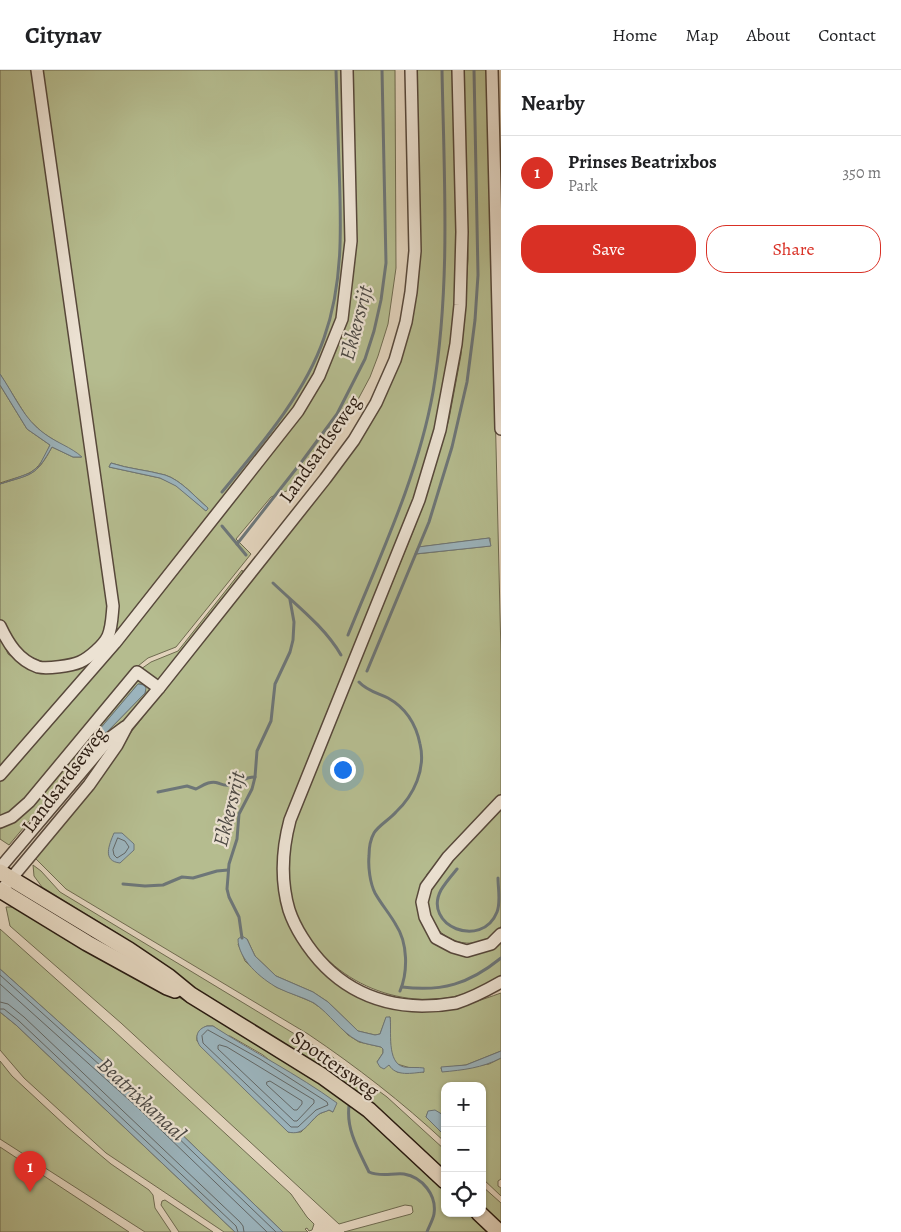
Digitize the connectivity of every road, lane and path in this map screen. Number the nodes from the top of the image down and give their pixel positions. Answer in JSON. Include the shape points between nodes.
{"nodes":[{"id":1,"x":37,"y":70,"type":"edge"},
{"id":2,"x":347,"y":70,"type":"edge"},
{"id":3,"x":411,"y":70,"type":"edge"},
{"id":4,"x":458,"y":70,"type":"edge"},
{"id":5,"x":492,"y":70,"type":"edge"},
{"id":6,"x":501,"y":429,"type":"edge"},
{"id":7,"x":0,"y":626,"type":"edge"},
{"id":8,"x":111,"y":640,"type":"junction"},
{"id":9,"x":159,"y":688,"type":"junction"},
{"id":10,"x":0,"y":775,"type":"edge"},
{"id":11,"x":501,"y":801,"type":"edge"},
{"id":12,"x":0,"y":822,"type":"edge"},
{"id":13,"x":4,"y":873,"type":"edge"},
{"id":14,"x":0,"y":891,"type":"edge"},
{"id":15,"x":501,"y":934,"type":"edge"},
{"id":16,"x":501,"y":982,"type":"edge"},
{"id":17,"x":191,"y":995,"type":"junction"},
{"id":18,"x":441,"y":1177,"type":"edge"},
{"id":19,"x":483,"y":1217,"type":"edge"},
{"id":20,"x":499,"y":1232,"type":"edge"}],
"edges":[{"from":1,"to":8,"type":"street","via":[[113,606]]},
{"from":2,"to":8,"type":"street","via":[[351,241],[342,319],[322,368],[298,411]]},
{"from":3,"to":9,"type":"street","name":"Landsardseweg","via":[[415,250],[412,292],[395,360],[376,403],[354,440]]},
{"from":4,"to":16,"type":"street","via":[[462,242],[460,305],[440,430],[419,500],[290,820],[282,875],[289,912],[309,949],[326,968],[359,992],[402,1006],[430,1006],[456,1003]]},
{"from":5,"to":6,"type":"street"},
{"from":7,"to":8,"type":"street","via":[[9,645],[39,667],[60,667],[80,662]]},
{"from":8,"to":10,"type":"street"},
{"from":9,"to":12,"type":"street","name":"Landsardseweg","via":[[137,672],[30,802]]},
{"from":9,"to":13,"type":"street","name":"Landsardseweg","via":[[127,726],[89,785]]},
{"from":11,"to":15,"type":"street","via":[[448,857],[426,887],[422,902],[425,918],[436,938],[453,947],[467,950],[490,944]]},
{"from":13,"to":14,"type":"street","name":"Landsardseweg"},
{"from":13,"to":17,"type":"main road","name":"Spottersweg","via":[[129,950]]},
{"from":14,"to":17,"type":"main road","name":"Spottersweg","via":[[167,987]]},
{"from":17,"to":18,"type":"main road","name":"Spottersweg","via":[[343,1090],[393,1131]]},
{"from":19,"to":20,"type":"main road"}]}
